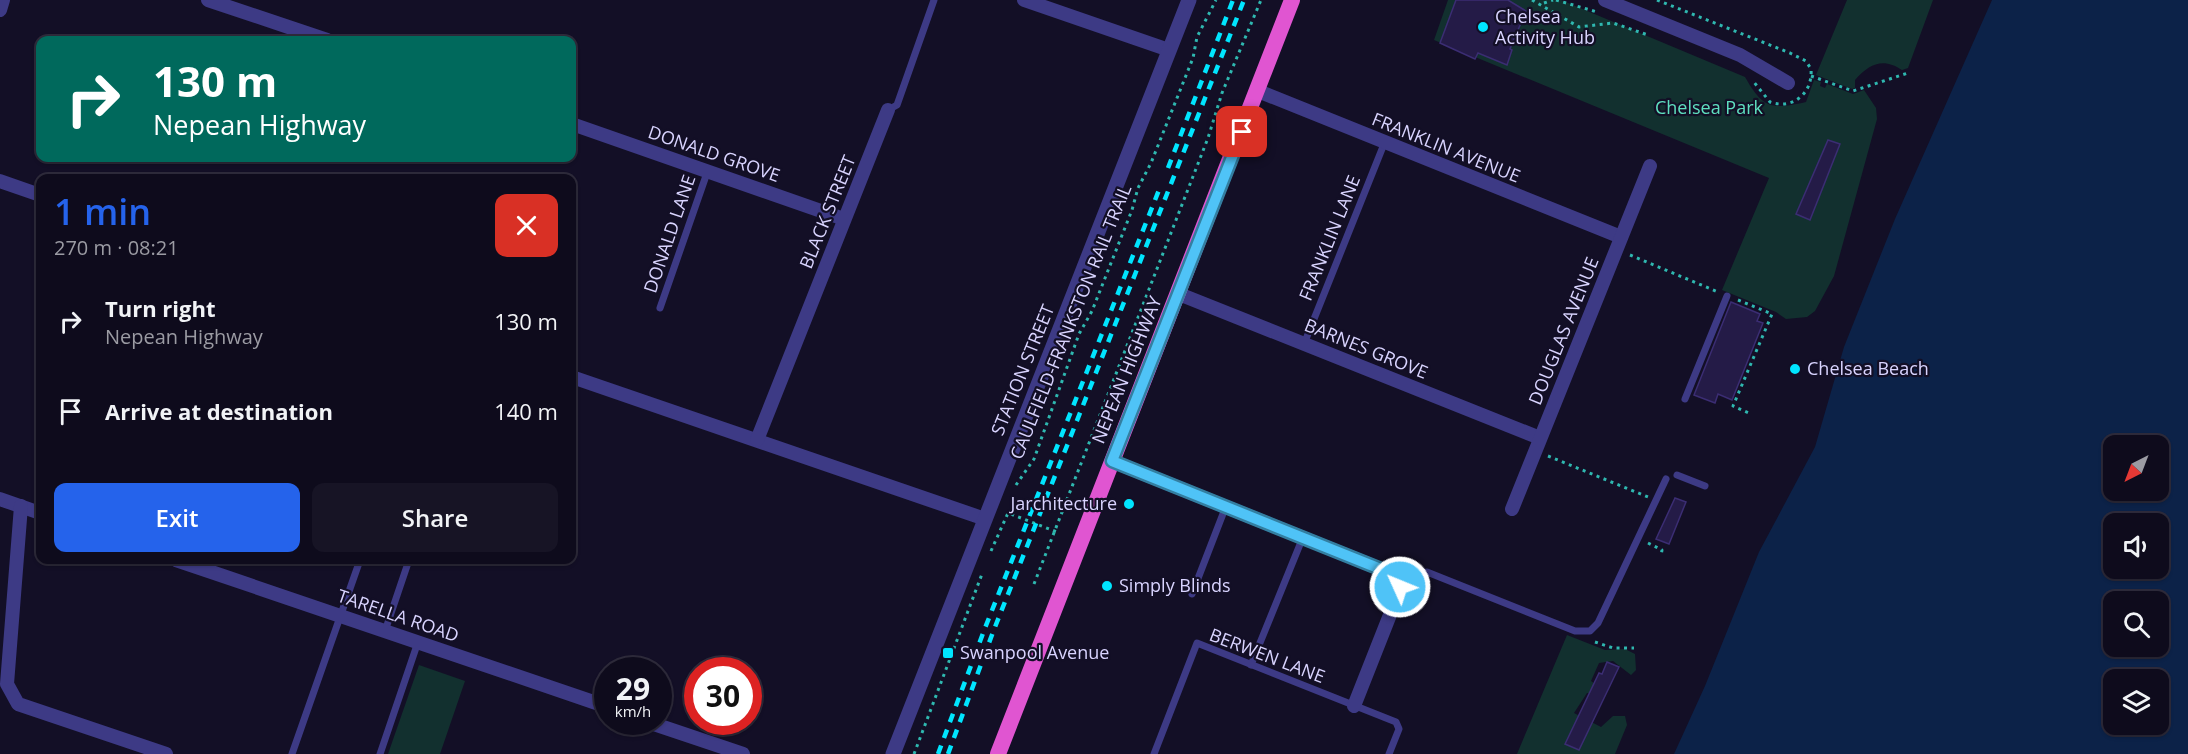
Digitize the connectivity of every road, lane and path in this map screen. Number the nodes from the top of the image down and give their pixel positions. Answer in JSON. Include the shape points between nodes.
{"nodes":[{"id":1,"x":3,"y":0,"type":"edge"},
{"id":2,"x":208,"y":0,"type":"edge"},
{"id":3,"x":934,"y":0,"type":"edge"},
{"id":4,"x":1024,"y":0,"type":"edge"},
{"id":5,"x":1189,"y":0,"type":"edge"},
{"id":6,"x":1216,"y":0,"type":"edge"},
{"id":7,"x":1261,"y":0,"type":"edge"},
{"id":8,"x":1292,"y":0,"type":"edge"},
{"id":9,"x":1555,"y":0,"type":"edge"},
{"id":10,"x":1048,"y":4,"type":"edge"},
{"id":11,"x":1542,"y":4,"type":"dead end"},
{"id":12,"x":1603,"y":7,"type":"edge"},
{"id":13,"x":0,"y":10,"type":"edge"},
{"id":14,"x":1610,"y":19,"type":"dead end"},
{"id":15,"x":1616,"y":24,"type":"dead end"},
{"id":16,"x":315,"y":36,"type":"edge"},
{"id":17,"x":1169,"y":50,"type":"junction"},
{"id":18,"x":1908,"y":73,"type":"dead end"},
{"id":19,"x":1811,"y":76,"type":"dead end"},
{"id":20,"x":1788,"y":83,"type":"dead end"},
{"id":21,"x":1258,"y":92,"type":"junction"},
{"id":22,"x":888,"y":110,"type":"joint"},
{"id":23,"x":576,"y":125,"type":"edge"},
{"id":24,"x":1384,"y":144,"type":"junction"},
{"id":25,"x":1650,"y":166,"type":"dead end"},
{"id":26,"x":708,"y":170,"type":"junction"},
{"id":27,"x":0,"y":181,"type":"edge"},
{"id":28,"x":36,"y":194,"type":"edge"},
{"id":29,"x":844,"y":219,"type":"junction"},
{"id":30,"x":1621,"y":237,"type":"junction"},
{"id":31,"x":1179,"y":294,"type":"junction"},
{"id":32,"x":1727,"y":296,"type":"dead end"},
{"id":33,"x":660,"y":308,"type":"dead end"},
{"id":34,"x":1304,"y":344,"type":"junction"},
{"id":35,"x":576,"y":378,"type":"edge"},
{"id":36,"x":1685,"y":399,"type":"dead end"},
{"id":37,"x":758,"y":440,"type":"junction"},
{"id":38,"x":1538,"y":445,"type":"junction"},
{"id":39,"x":1112,"y":461,"type":"junction"},
{"id":40,"x":1677,"y":475,"type":"dead end"},
{"id":41,"x":1666,"y":479,"type":"dead end"},
{"id":42,"x":1705,"y":486,"type":"dead end"},
{"id":43,"x":1014,"y":489,"type":"dead end"},
{"id":44,"x":0,"y":499,"type":"edge"},
{"id":45,"x":1657,"y":500,"type":"junction"},
{"id":46,"x":21,"y":506,"type":"junction"},
{"id":47,"x":1226,"y":506,"type":"junction"},
{"id":48,"x":1512,"y":509,"type":"dead end"},
{"id":49,"x":36,"y":512,"type":"edge"},
{"id":50,"x":989,"y":524,"type":"junction"},
{"id":51,"x":1057,"y":532,"type":"junction"},
{"id":52,"x":1652,"y":533,"type":"dead end"},
{"id":53,"x":1302,"y":537,"type":"junction"},
{"id":54,"x":1661,"y":556,"type":"dead end"},
{"id":55,"x":188,"y":564,"type":"edge"},
{"id":56,"x":359,"y":564,"type":"edge"},
{"id":57,"x":408,"y":564,"type":"edge"},
{"id":58,"x":984,"y":570,"type":"dead end"},
{"id":59,"x":1396,"y":576,"type":"junction"},
{"id":60,"x":1034,"y":585,"type":"dead end"},
{"id":61,"x":1192,"y":594,"type":"dead end"},
{"id":62,"x":340,"y":616,"type":"junction"},
{"id":63,"x":385,"y":631,"type":"junction"},
{"id":64,"x":418,"y":642,"type":"junction"},
{"id":65,"x":1606,"y":646,"type":"dead end"},
{"id":66,"x":1634,"y":648,"type":"dead end"},
{"id":67,"x":1251,"y":664,"type":"junction"},
{"id":68,"x":594,"y":702,"type":"edge"},
{"id":69,"x":1354,"y":706,"type":"junction"},
{"id":70,"x":672,"y":730,"type":"edge"},
{"id":71,"x":166,"y":754,"type":"edge"},
{"id":72,"x":292,"y":754,"type":"edge"},
{"id":73,"x":380,"y":754,"type":"edge"},
{"id":74,"x":743,"y":754,"type":"edge"},
{"id":75,"x":893,"y":754,"type":"edge"},
{"id":76,"x":914,"y":754,"type":"edge"},
{"id":77,"x":998,"y":754,"type":"edge"},
{"id":78,"x":1154,"y":754,"type":"edge"},
{"id":79,"x":1389,"y":754,"type":"edge"}],
"edges":[{"from":1,"to":13,"type":"street"},
{"from":2,"to":16,"type":"street"},
{"from":3,"to":22,"type":"lane","name":"BLACK STREET","via":[[897,105]]},
{"from":4,"to":10,"type":"street"},
{"from":5,"to":17,"type":"street","name":"STATION STREET"},
{"from":6,"to":43,"type":"path","name":"CAULFIELD-FRANKSTON RAIL TRAIL","via":[[1197,37],[1193,58],[1092,311],[1079,334],[1034,459]]},
{"from":7,"to":51,"type":"path","via":[[1074,478]]},
{"from":8,"to":21,"type":"highway","name":"NEPEAN HIGHWAY"},
{"from":9,"to":11,"type":"path"},
{"from":9,"to":12,"type":"path"},
{"from":10,"to":17,"type":"street"},
{"from":12,"to":20,"type":"street","via":[[1740,55]]},
{"from":14,"to":15,"type":"path"},
{"from":17,"to":50,"type":"street","name":"STATION STREET"},
{"from":18,"to":19,"type":"path","via":[[1852,91]]},
{"from":21,"to":24,"type":"street","name":"FRANKLIN AVENUE"},
{"from":21,"to":31,"type":"highway","name":"NEPEAN HIGHWAY"},
{"from":22,"to":29,"type":"street","name":"BLACK STREET"},
{"from":23,"to":26,"type":"street","name":"DONALD GROVE"},
{"from":24,"to":30,"type":"street","name":"FRANKLIN AVENUE"},
{"from":24,"to":34,"type":"lane","name":"FRANKLIN LANE"},
{"from":25,"to":30,"type":"street","name":"DOUGLAS AVENUE"},
{"from":26,"to":29,"type":"street","name":"DONALD GROVE"},
{"from":26,"to":33,"type":"lane","name":"DONALD LANE"},
{"from":27,"to":28,"type":"street"},
{"from":29,"to":37,"type":"street","name":"BLACK STREET"},
{"from":30,"to":38,"type":"street","name":"DOUGLAS AVENUE"},
{"from":31,"to":34,"type":"street","name":"BARNES GROVE"},
{"from":31,"to":39,"type":"highway","name":"NEPEAN HIGHWAY"},
{"from":32,"to":36,"type":"lane"},
{"from":34,"to":38,"type":"street","name":"BARNES GROVE"},
{"from":35,"to":37,"type":"street"},
{"from":37,"to":50,"type":"street"},
{"from":38,"to":45,"type":"path"},
{"from":38,"to":48,"type":"street","name":"DOUGLAS AVENUE"},
{"from":39,"to":47,"type":"street"},
{"from":39,"to":77,"type":"highway","name":"NEPEAN HIGHWAY"},
{"from":40,"to":42,"type":"lane"},
{"from":41,"to":45,"type":"lane"},
{"from":44,"to":46,"type":"street"},
{"from":45,"to":59,"type":"lane","via":[[1598,623],[1585,632],[1427,573]]},
{"from":46,"to":49,"type":"street"},
{"from":46,"to":71,"type":"street","via":[[7,684],[18,704]]},
{"from":47,"to":53,"type":"street"},
{"from":47,"to":61,"type":"lane"},
{"from":50,"to":51,"type":"path","via":[[987,560],[1008,513]]},
{"from":50,"to":75,"type":"street","name":"STATION STREET"},
{"from":51,"to":60,"type":"path"},
{"from":52,"to":54,"type":"path","via":[[1648,543],[1662,550]]},
{"from":53,"to":59,"type":"street"},
{"from":53,"to":67,"type":"lane"},
{"from":55,"to":62,"type":"street","name":"TARELLA ROAD"},
{"from":56,"to":62,"type":"lane"},
{"from":57,"to":63,"type":"lane"},
{"from":58,"to":76,"type":"path"},
{"from":59,"to":69,"type":"street","via":[[1399,591]]},
{"from":62,"to":63,"type":"street","name":"TARELLA ROAD"},
{"from":62,"to":72,"type":"lane"},
{"from":63,"to":64,"type":"street","name":"TARELLA ROAD"},
{"from":64,"to":68,"type":"street","name":"TARELLA ROAD"},
{"from":64,"to":73,"type":"lane"},
{"from":65,"to":66,"type":"path"},
{"from":67,"to":69,"type":"lane","name":"BERWEN LANE"},
{"from":67,"to":78,"type":"lane","name":"BERWEN LANE","via":[[1197,643]]},
{"from":69,"to":79,"type":"lane","name":"BERWEN LANE","via":[[1396,722],[1399,729]]},
{"from":70,"to":74,"type":"street"}]}
